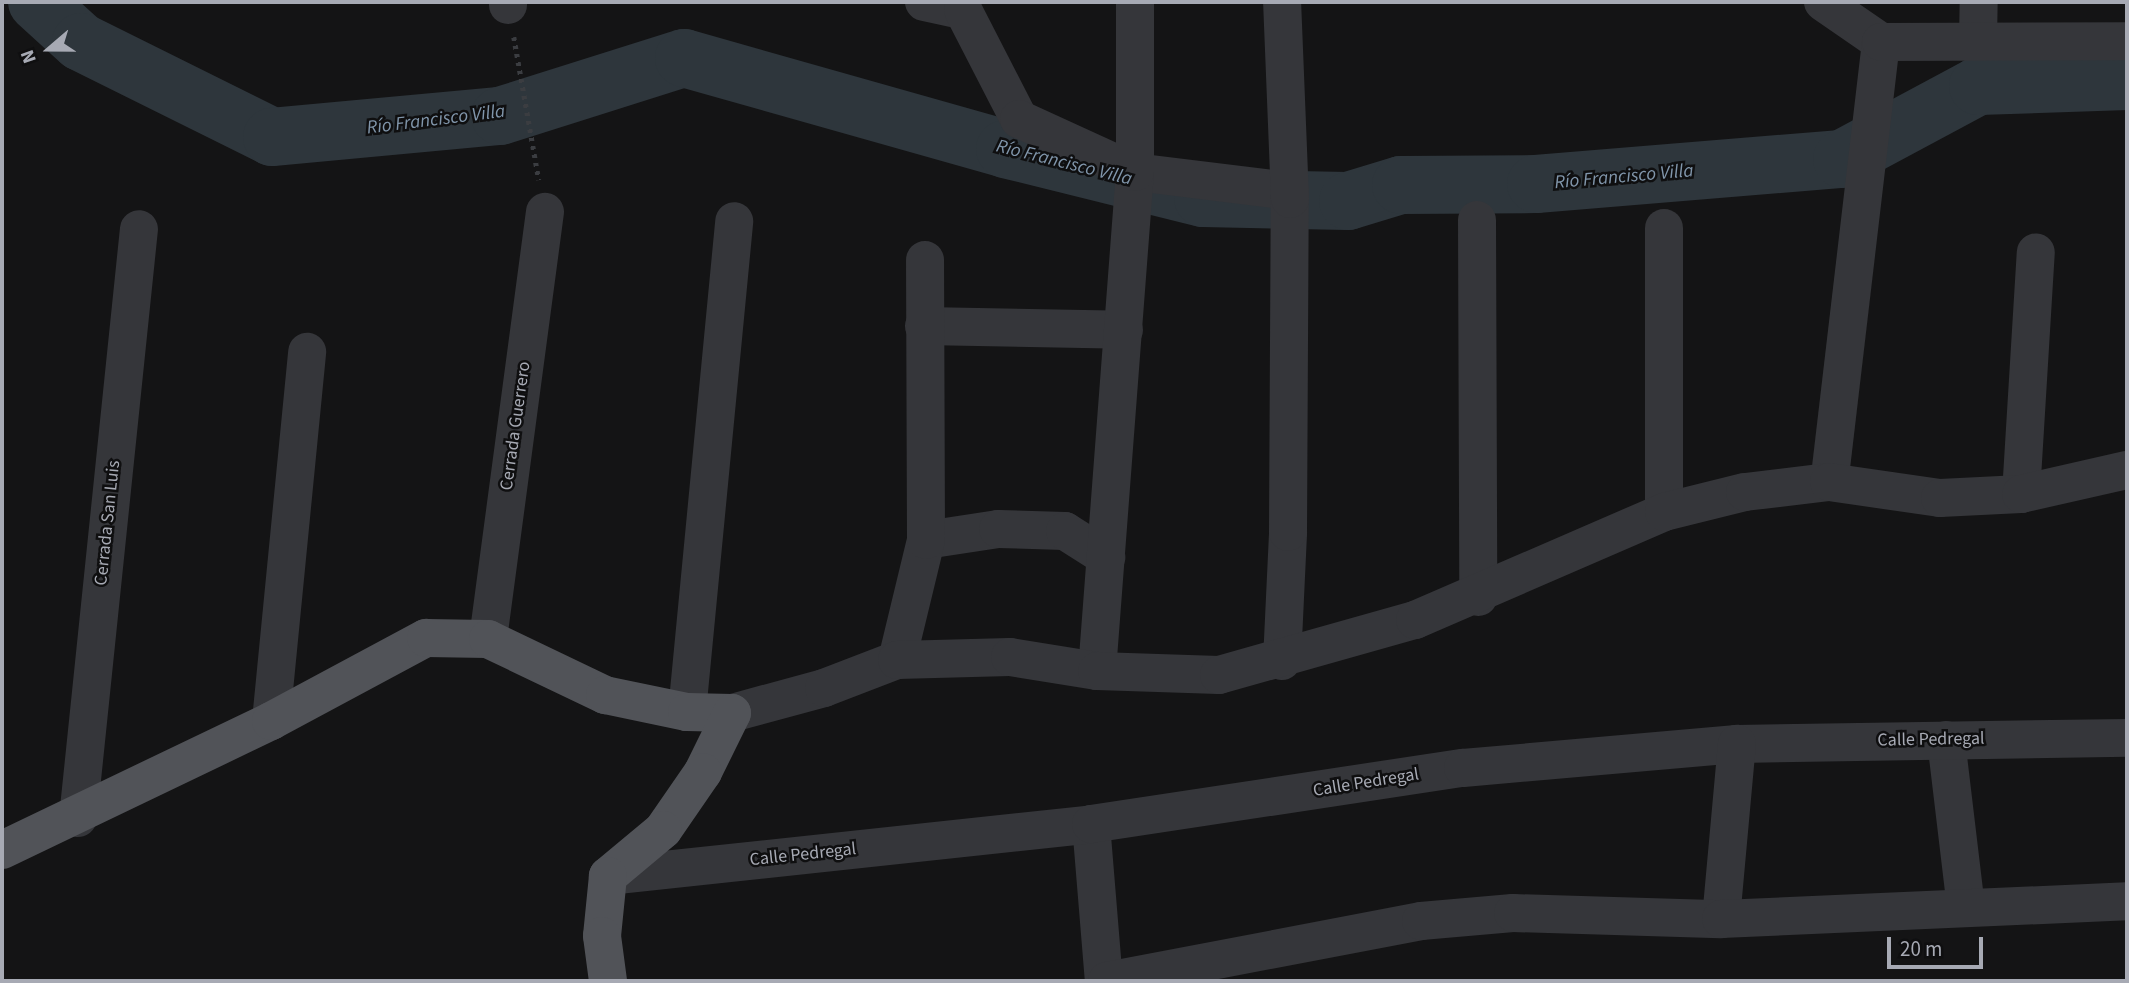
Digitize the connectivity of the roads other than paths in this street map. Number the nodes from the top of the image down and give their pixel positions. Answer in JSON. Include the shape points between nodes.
{"nodes":[{"id":1,"x":924,"y":2,"type":"edge"},
{"id":2,"x":1135,"y":2,"type":"edge"},
{"id":3,"x":1283,"y":2,"type":"edge"},
{"id":4,"x":1823,"y":2,"type":"edge"},
{"id":5,"x":1979,"y":2,"type":"edge"},
{"id":6,"x":963,"y":6,"type":"edge"},
{"id":7,"x":1978,"y":41,"type":"junction"},
{"id":8,"x":2127,"y":41,"type":"edge"},
{"id":9,"x":1881,"y":42,"type":"junction"},
{"id":10,"x":1135,"y":172,"type":"junction"},
{"id":11,"x":1290,"y":191,"type":"junction"},
{"id":12,"x":545,"y":212,"type":"road end"},
{"id":13,"x":1477,"y":220,"type":"dead end"},
{"id":14,"x":734,"y":221,"type":"dead end"},
{"id":15,"x":1664,"y":228,"type":"dead end"},
{"id":16,"x":139,"y":229,"type":"dead end"},
{"id":17,"x":2036,"y":252,"type":"dead end"},
{"id":18,"x":925,"y":260,"type":"dead end"},
{"id":19,"x":924,"y":326,"type":"junction"},
{"id":20,"x":1124,"y":330,"type":"junction"},
{"id":21,"x":307,"y":352,"type":"dead end"},
{"id":22,"x":2126,"y":472,"type":"edge"},
{"id":23,"x":1829,"y":482,"type":"junction"},
{"id":24,"x":2021,"y":494,"type":"junction"},
{"id":25,"x":1664,"y":512,"type":"junction"},
{"id":26,"x":926,"y":540,"type":"junction"},
{"id":27,"x":1106,"y":557,"type":"junction"},
{"id":28,"x":1478,"y":597,"type":"junction"},
{"id":29,"x":488,"y":639,"type":"junction"},
{"id":30,"x":897,"y":660,"type":"junction"},
{"id":31,"x":1282,"y":661,"type":"junction"},
{"id":32,"x":1097,"y":671,"type":"junction"},
{"id":33,"x":687,"y":712,"type":"junction"},
{"id":34,"x":732,"y":713,"type":"junction"},
{"id":35,"x":271,"y":721,"type":"junction"},
{"id":36,"x":2127,"y":738,"type":"edge"},
{"id":37,"x":1946,"y":740,"type":"junction"},
{"id":38,"x":1737,"y":744,"type":"junction"},
{"id":39,"x":78,"y":818,"type":"junction"},
{"id":40,"x":1091,"y":824,"type":"junction"},
{"id":41,"x":2,"y":850,"type":"edge"},
{"id":42,"x":608,"y":876,"type":"junction"},
{"id":43,"x":2127,"y":901,"type":"edge"},
{"id":44,"x":1966,"y":907,"type":"junction"},
{"id":45,"x":1721,"y":919,"type":"junction"},
{"id":46,"x":608,"y":981,"type":"edge"},
{"id":47,"x":1105,"y":981,"type":"edge"}],
"edges":[{"from":1,"to":6,"type":"street"},
{"from":2,"to":10,"type":"street"},
{"from":3,"to":11,"type":"street"},
{"from":4,"to":9,"type":"street"},
{"from":5,"to":7,"type":"street"},
{"from":6,"to":10,"type":"street","via":[[1018,119]]},
{"from":7,"to":8,"type":"street"},
{"from":7,"to":9,"type":"street"},
{"from":9,"to":23,"type":"street"},
{"from":10,"to":11,"type":"street"},
{"from":10,"to":20,"type":"street"},
{"from":11,"to":31,"type":"street","via":[[1288,532]]},
{"from":12,"to":29,"type":"street","name":"Cerrada Guerrero"},
{"from":13,"to":28,"type":"street"},
{"from":14,"to":33,"type":"street"},
{"from":15,"to":25,"type":"street"},
{"from":16,"to":39,"type":"street","name":"Cerrada San Luis"},
{"from":17,"to":24,"type":"street"},
{"from":18,"to":19,"type":"street"},
{"from":19,"to":20,"type":"street"},
{"from":19,"to":26,"type":"street"},
{"from":20,"to":27,"type":"street"},
{"from":21,"to":35,"type":"street"},
{"from":22,"to":24,"type":"street"},
{"from":23,"to":24,"type":"street","via":[[1940,498]]},
{"from":23,"to":25,"type":"street","via":[[1745,492]]},
{"from":25,"to":28,"type":"street"},
{"from":26,"to":27,"type":"street","via":[[998,529],[1065,531]]},
{"from":26,"to":30,"type":"street"},
{"from":27,"to":32,"type":"street"},
{"from":28,"to":31,"type":"street"},
{"from":29,"to":33,"type":"main road","via":[[605,695]]},
{"from":29,"to":35,"type":"main road","via":[[426,638]]},
{"from":30,"to":32,"type":"street","via":[[1010,657]]},
{"from":30,"to":34,"type":"street","via":[[824,688]]},
{"from":31,"to":32,"type":"street","via":[[1219,675]]},
{"from":33,"to":34,"type":"main road"},
{"from":34,"to":42,"type":"main road","via":[[703,772],[663,830]]},
{"from":35,"to":39,"type":"main road"},
{"from":36,"to":37,"type":"street","name":"Calle Pedregal"},
{"from":37,"to":38,"type":"street","name":"Calle Pedregal"},
{"from":37,"to":44,"type":"street"},
{"from":38,"to":40,"type":"street","name":"Calle Pedregal","via":[[1463,768]]},
{"from":38,"to":45,"type":"street"},
{"from":39,"to":41,"type":"main road"},
{"from":40,"to":42,"type":"street","name":"Calle Pedregal"},
{"from":40,"to":47,"type":"street"},
{"from":42,"to":46,"type":"main road","via":[[601,936]]},
{"from":43,"to":44,"type":"street"},
{"from":44,"to":45,"type":"street"},
{"from":45,"to":47,"type":"street","via":[[1513,913],[1421,920]]}]}
